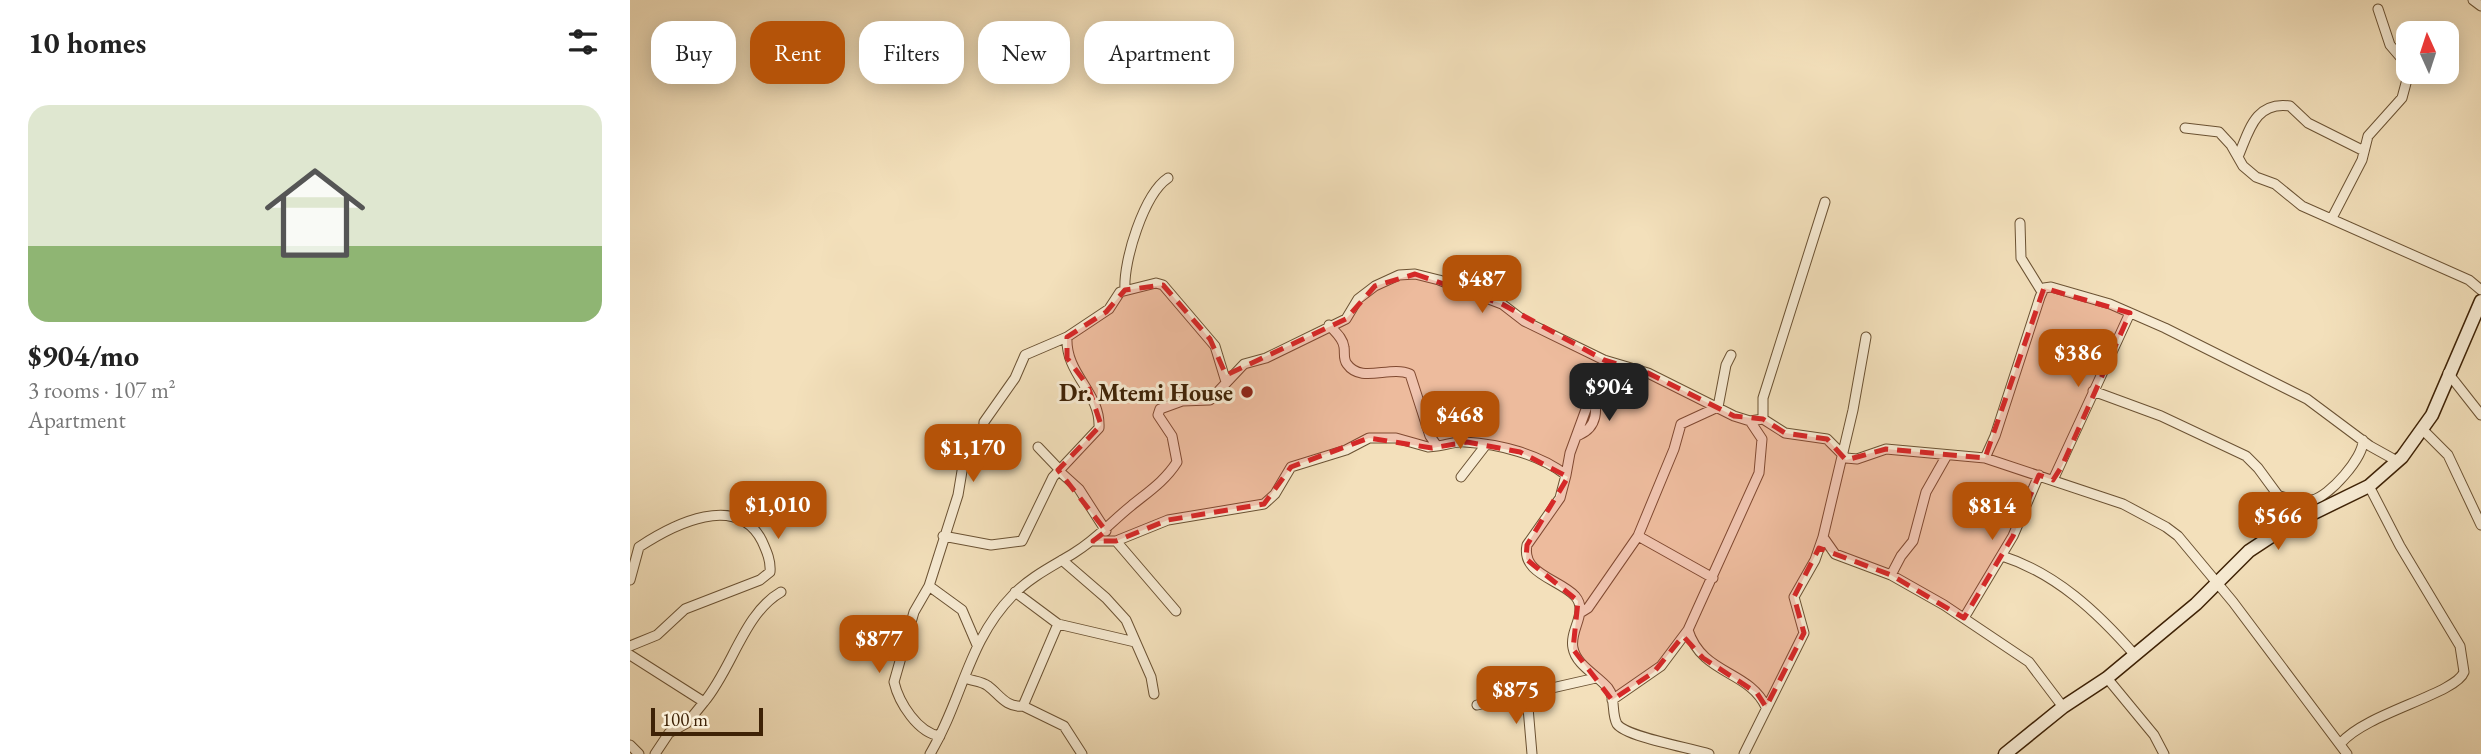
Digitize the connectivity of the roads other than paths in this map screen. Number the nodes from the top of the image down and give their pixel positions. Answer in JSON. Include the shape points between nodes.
{"nodes":[{"id":1,"x":2473,"y":0,"type":"edge"},
{"id":2,"x":2481,"y":6,"type":"edge"},
{"id":3,"x":2378,"y":9,"type":"dead end"},
{"id":4,"x":2396,"y":52,"type":"edge"},
{"id":5,"x":2408,"y":84,"type":"edge"},
{"id":6,"x":2185,"y":128,"type":"dead end"},
{"id":7,"x":2364,"y":151,"type":"junction"},
{"id":8,"x":2238,"y":157,"type":"junction"},
{"id":9,"x":1168,"y":178,"type":"dead end"},
{"id":10,"x":1825,"y":202,"type":"dead end"},
{"id":11,"x":2332,"y":218,"type":"junction"},
{"id":12,"x":2020,"y":223,"type":"dead end"},
{"id":13,"x":1125,"y":290,"type":"junction"},
{"id":14,"x":2481,"y":290,"type":"edge"},
{"id":15,"x":2042,"y":292,"type":"junction"},
{"id":16,"x":2481,"y":301,"type":"edge"},
{"id":17,"x":2130,"y":313,"type":"junction"},
{"id":18,"x":2476,"y":319,"type":"edge"},
{"id":19,"x":1329,"y":325,"type":"junction"},
{"id":20,"x":1067,"y":337,"type":"junction"},
{"id":21,"x":1866,"y":337,"type":"dead end"},
{"id":22,"x":1731,"y":355,"type":"dead end"},
{"id":23,"x":1604,"y":360,"type":"junction"},
{"id":24,"x":2448,"y":373,"type":"junction"},
{"id":25,"x":1226,"y":382,"type":"junction"},
{"id":26,"x":2093,"y":391,"type":"junction"},
{"id":27,"x":1718,"y":408,"type":"junction"},
{"id":28,"x":2481,"y":415,"type":"edge"},
{"id":29,"x":1763,"y":419,"type":"junction"},
{"id":30,"x":1750,"y":421,"type":"junction"},
{"id":31,"x":2423,"y":430,"type":"junction"},
{"id":32,"x":2363,"y":440,"type":"junction"},
{"id":33,"x":1437,"y":446,"type":"junction"},
{"id":34,"x":1485,"y":446,"type":"junction"},
{"id":35,"x":1038,"y":447,"type":"dead end"},
{"id":36,"x":1842,"y":454,"type":"junction"},
{"id":37,"x":1947,"y":455,"type":"junction"},
{"id":38,"x":1984,"y":458,"type":"junction"},
{"id":39,"x":2398,"y":461,"type":"junction"},
{"id":40,"x":1059,"y":470,"type":"junction"},
{"id":41,"x":1566,"y":475,"type":"junction"},
{"id":42,"x":2039,"y":475,"type":"junction"},
{"id":43,"x":1461,"y":477,"type":"dead end"},
{"id":44,"x":2053,"y":480,"type":"junction"},
{"id":45,"x":2370,"y":486,"type":"junction"},
{"id":46,"x":2280,"y":496,"type":"junction"},
{"id":47,"x":2297,"y":521,"type":"junction"},
{"id":48,"x":2481,"y":525,"type":"edge"},
{"id":49,"x":1106,"y":531,"type":"junction"},
{"id":50,"x":943,"y":536,"type":"junction"},
{"id":51,"x":1638,"y":536,"type":"junction"},
{"id":52,"x":1823,"y":537,"type":"junction"},
{"id":53,"x":1093,"y":541,"type":"junction"},
{"id":54,"x":1116,"y":541,"type":"junction"},
{"id":55,"x":1818,"y":553,"type":"junction"},
{"id":56,"x":1835,"y":554,"type":"junction"},
{"id":57,"x":2002,"y":556,"type":"junction"},
{"id":58,"x":1062,"y":560,"type":"junction"},
{"id":59,"x":1891,"y":575,"type":"junction"},
{"id":60,"x":1713,"y":578,"type":"junction"},
{"id":61,"x":630,"y":580,"type":"edge"},
{"id":62,"x":2218,"y":584,"type":"junction"},
{"id":63,"x":929,"y":586,"type":"junction"},
{"id":64,"x":1015,"y":592,"type":"junction"},
{"id":65,"x":781,"y":593,"type":"dead end"},
{"id":66,"x":1176,"y":611,"type":"dead end"},
{"id":67,"x":1580,"y":613,"type":"junction"},
{"id":68,"x":1964,"y":618,"type":"junction"},
{"id":69,"x":1058,"y":624,"type":"junction"},
{"id":70,"x":1688,"y":630,"type":"junction"},
{"id":71,"x":1135,"y":642,"type":"junction"},
{"id":72,"x":977,"y":645,"type":"junction"},
{"id":73,"x":630,"y":646,"type":"edge"},
{"id":74,"x":2134,"y":654,"type":"junction"},
{"id":75,"x":630,"y":655,"type":"edge"},
{"id":76,"x":965,"y":678,"type":"junction"},
{"id":77,"x":1596,"y":678,"type":"junction"},
{"id":78,"x":2108,"y":678,"type":"junction"},
{"id":79,"x":1154,"y":694,"type":"dead end"},
{"id":80,"x":1527,"y":696,"type":"junction"},
{"id":81,"x":1612,"y":700,"type":"junction"},
{"id":82,"x":704,"y":702,"type":"junction"},
{"id":83,"x":1477,"y":705,"type":"dead end"},
{"id":84,"x":1023,"y":706,"type":"junction"},
{"id":85,"x":1766,"y":707,"type":"junction"},
{"id":86,"x":2063,"y":707,"type":"junction"},
{"id":87,"x":940,"y":736,"type":"junction"},
{"id":88,"x":2340,"y":744,"type":"junction"},
{"id":89,"x":630,"y":745,"type":"edge"},
{"id":90,"x":639,"y":754,"type":"edge"},
{"id":91,"x":654,"y":754,"type":"edge"},
{"id":92,"x":930,"y":754,"type":"edge"},
{"id":93,"x":1082,"y":754,"type":"edge"},
{"id":94,"x":1532,"y":754,"type":"edge"},
{"id":95,"x":1709,"y":754,"type":"edge"},
{"id":96,"x":1744,"y":754,"type":"edge"},
{"id":97,"x":2005,"y":754,"type":"edge"},
{"id":98,"x":2164,"y":754,"type":"edge"},
{"id":99,"x":2347,"y":754,"type":"edge"}],
"edges":[{"from":1,"to":2,"type":"street"},
{"from":3,"to":4,"type":"street"},
{"from":5,"to":7,"type":"street","via":[[2406,92],[2373,128]]},
{"from":6,"to":8,"type":"street","via":[[2219,132]]},
{"from":7,"to":8,"type":"street","via":[[2308,123],[2290,106],[2277,105],[2250,123]]},
{"from":7,"to":11,"type":"street"},
{"from":8,"to":11,"type":"street","via":[[2256,177],[2275,184],[2302,206]]},
{"from":9,"to":13,"type":"street","via":[[1147,203],[1130,248]]},
{"from":10,"to":29,"type":"street","via":[[1763,398]]},
{"from":11,"to":14,"type":"street","via":[[2469,280]]},
{"from":12,"to":15,"type":"street","via":[[2021,258]]},
{"from":13,"to":20,"type":"street","via":[[1116,295],[1106,312]]},
{"from":13,"to":25,"type":"street","via":[[1156,284],[1167,288],[1215,346]]},
{"from":15,"to":17,"type":"street","via":[[2051,287],[2064,290]]},
{"from":15,"to":38,"type":"street"},
{"from":16,"to":18,"type":"main road"},
{"from":17,"to":26,"type":"street"},
{"from":17,"to":32,"type":"street","via":[[2297,394]]},
{"from":18,"to":24,"type":"main road"},
{"from":19,"to":23,"type":"street","via":[[1346,319],[1358,299],[1382,282],[1399,275],[1424,275],[1502,304],[1524,321]]},
{"from":19,"to":25,"type":"street","via":[[1266,358],[1244,364]]},
{"from":19,"to":33,"type":"street","via":[[1342,340],[1345,361],[1355,371],[1410,373]]},
{"from":20,"to":40,"type":"street","via":[[1067,358],[1088,387],[1100,425],[1097,435]]},
{"from":20,"to":50,"type":"street","via":[[1025,355],[984,422],[983,440],[962,465],[958,495]]},
{"from":21,"to":36,"type":"street"},
{"from":22,"to":27,"type":"street"},
{"from":23,"to":27,"type":"street","via":[[1641,370]]},
{"from":23,"to":41,"type":"street"},
{"from":24,"to":28,"type":"street"},
{"from":24,"to":31,"type":"main road"},
{"from":25,"to":49,"type":"street","via":[[1210,400],[1182,401],[1160,409],[1158,415],[1172,436],[1177,462],[1161,483]]},
{"from":26,"to":44,"type":"street"},
{"from":26,"to":46,"type":"street","via":[[2242,453]]},
{"from":27,"to":30,"type":"street"},
{"from":27,"to":51,"type":"street","via":[[1681,424]]},
{"from":29,"to":30,"type":"street"},
{"from":29,"to":36,"type":"street","via":[[1785,433],[1827,439]]},
{"from":30,"to":60,"type":"street","via":[[1762,439],[1759,473]]},
{"from":31,"to":39,"type":"main road"},
{"from":31,"to":48,"type":"street","via":[[2448,456]]},
{"from":32,"to":39,"type":"street"},
{"from":32,"to":46,"type":"street","via":[[2360,454],[2323,495],[2309,501]]},
{"from":33,"to":34,"type":"street","via":[[1467,442]]},
{"from":33,"to":54,"type":"street","via":[[1369,438],[1291,467],[1264,504],[1168,520]]},
{"from":34,"to":41,"type":"street","via":[[1520,452]]},
{"from":34,"to":43,"type":"street"},
{"from":35,"to":40,"type":"street"},
{"from":36,"to":37,"type":"street","via":[[1852,460],[1886,449]]},
{"from":36,"to":52,"type":"street"},
{"from":37,"to":38,"type":"street"},
{"from":37,"to":59,"type":"street","via":[[1926,492],[1913,541]]},
{"from":38,"to":42,"type":"street"},
{"from":39,"to":45,"type":"main road"},
{"from":40,"to":49,"type":"street","via":[[1079,489]]},
{"from":40,"to":50,"type":"street","via":[[1040,499],[1025,537],[1017,544],[991,545]]},
{"from":41,"to":67,"type":"street","via":[[1560,498],[1525,552],[1530,565],[1574,596]]},
{"from":42,"to":44,"type":"street"},
{"from":42,"to":57,"type":"street"},
{"from":44,"to":62,"type":"street","via":[[2123,504],[2166,527]]},
{"from":45,"to":47,"type":"main road"},
{"from":45,"to":88,"type":"street","via":[[2460,646],[2464,672],[2455,685],[2396,707]]},
{"from":46,"to":47,"type":"street"},
{"from":47,"to":62,"type":"main road","via":[[2249,551]]},
{"from":49,"to":53,"type":"street"},
{"from":50,"to":63,"type":"street"},
{"from":51,"to":60,"type":"street"},
{"from":51,"to":67,"type":"street"},
{"from":52,"to":55,"type":"street"},
{"from":52,"to":56,"type":"street"},
{"from":53,"to":54,"type":"street"},
{"from":53,"to":58,"type":"street"},
{"from":54,"to":66,"type":"street"},
{"from":55,"to":56,"type":"street"},
{"from":55,"to":85,"type":"street","via":[[1794,597],[1804,633]]},
{"from":56,"to":59,"type":"street"},
{"from":57,"to":68,"type":"street"},
{"from":57,"to":74,"type":"street","via":[[2029,567],[2091,607]]},
{"from":58,"to":64,"type":"street"},
{"from":58,"to":71,"type":"street","via":[[1119,611]]},
{"from":59,"to":68,"type":"street"},
{"from":60,"to":70,"type":"street"},
{"from":61,"to":73,"type":"street","via":[[639,547],[680,526],[723,514],[753,525],[769,557],[770,572],[760,580],[685,609],[657,635]]},
{"from":62,"to":74,"type":"main road"},
{"from":62,"to":88,"type":"street"},
{"from":63,"to":72,"type":"street","via":[[962,610]]},
{"from":63,"to":87,"type":"street","via":[[914,611],[894,682],[922,728]]},
{"from":64,"to":69,"type":"street"},
{"from":64,"to":72,"type":"street","via":[[989,622]]},
{"from":65,"to":82,"type":"street","via":[[757,611],[725,673]]},
{"from":67,"to":77,"type":"street","via":[[1573,649]]},
{"from":68,"to":86,"type":"street","via":[[2029,662]]},
{"from":69,"to":71,"type":"street"},
{"from":69,"to":84,"type":"street"},
{"from":70,"to":81,"type":"street","via":[[1661,666]]},
{"from":70,"to":85,"type":"street","via":[[1703,658],[1757,693]]},
{"from":71,"to":79,"type":"street"},
{"from":72,"to":76,"type":"street"},
{"from":74,"to":78,"type":"main road"},
{"from":75,"to":82,"type":"street"},
{"from":76,"to":84,"type":"street","via":[[986,685],[1012,705]]},
{"from":76,"to":87,"type":"street"},
{"from":77,"to":80,"type":"street"},
{"from":77,"to":81,"type":"street","via":[[1606,685]]},
{"from":78,"to":86,"type":"main road"},
{"from":78,"to":98,"type":"street"},
{"from":80,"to":83,"type":"street"},
{"from":80,"to":94,"type":"street"},
{"from":81,"to":95,"type":"street","via":[[1618,724],[1625,730]]},
{"from":82,"to":91,"type":"street","via":[[687,723],[669,733]]},
{"from":84,"to":93,"type":"street","via":[[1064,726]]},
{"from":85,"to":96,"type":"street"},
{"from":86,"to":97,"type":"main road"},
{"from":87,"to":92,"type":"street"},
{"from":88,"to":99,"type":"street"},
{"from":89,"to":90,"type":"street"}]}
